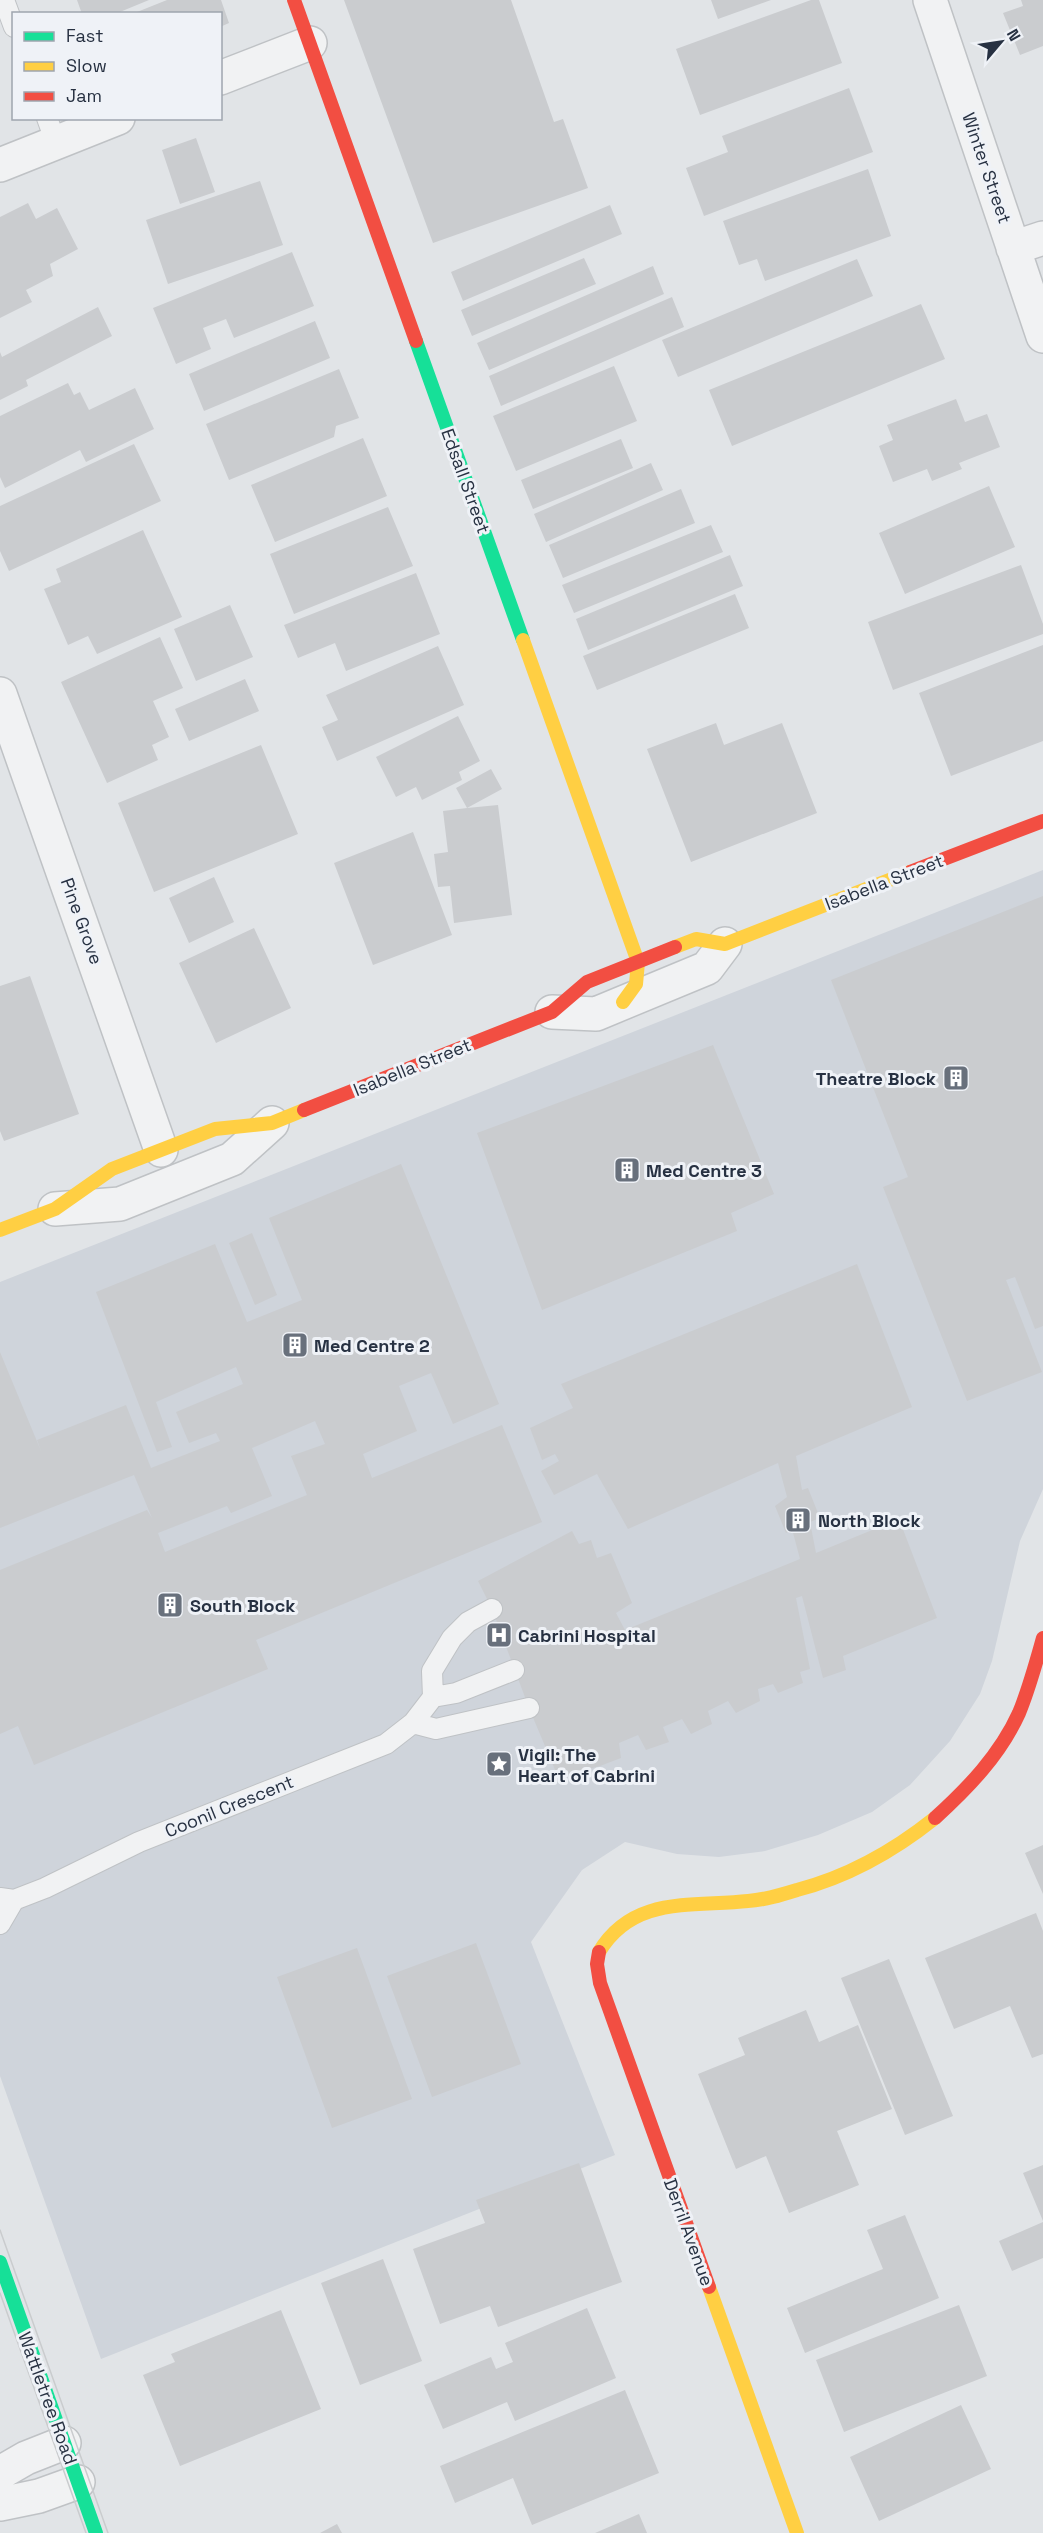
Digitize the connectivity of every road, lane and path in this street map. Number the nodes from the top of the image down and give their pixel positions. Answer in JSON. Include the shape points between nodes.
{"nodes":[{"id":1,"x":4,"y":0,"type":"edge"},
{"id":2,"x":294,"y":0,"type":"edge"},
{"id":3,"x":930,"y":0,"type":"edge"},
{"id":4,"x":12,"y":22,"type":"edge"},
{"id":5,"x":309,"y":43,"type":"junction"},
{"id":6,"x":222,"y":77,"type":"edge"},
{"id":7,"x":108,"y":120,"type":"edge"},
{"id":8,"x":52,"y":131,"type":"edge"},
{"id":9,"x":0,"y":165,"type":"edge"},
{"id":10,"x":1028,"y":243,"type":"edge"},
{"id":11,"x":1034,"y":282,"type":"edge"},
{"id":12,"x":1043,"y":336,"type":"edge"},
{"id":13,"x":0,"y":694,"type":"edge"},
{"id":14,"x":1043,"y":821,"type":"edge"},
{"id":15,"x":725,"y":944,"type":"junction"},
{"id":16,"x":638,"y":962,"type":"junction"},
{"id":17,"x":623,"y":1002,"type":"junction"},
{"id":18,"x":552,"y":1012,"type":"junction"},
{"id":19,"x":272,"y":1123,"type":"junction"},
{"id":20,"x":161,"y":1150,"type":"junction"},
{"id":21,"x":55,"y":1209,"type":"junction"},
{"id":22,"x":0,"y":1230,"type":"edge"},
{"id":23,"x":492,"y":1609,"type":"dead end"},
{"id":24,"x":1043,"y":1638,"type":"edge"},
{"id":25,"x":514,"y":1670,"type":"dead end"},
{"id":26,"x":433,"y":1697,"type":"junction"},
{"id":27,"x":528,"y":1708,"type":"dead end"},
{"id":28,"x":413,"y":1723,"type":"junction"},
{"id":29,"x":7,"y":1899,"type":"edge"},
{"id":30,"x":0,"y":1924,"type":"edge"},
{"id":31,"x":0,"y":2262,"type":"edge"},
{"id":32,"x":64,"y":2443,"type":"junction"},
{"id":33,"x":0,"y":2473,"type":"edge"},
{"id":34,"x":78,"y":2482,"type":"junction"},
{"id":35,"x":0,"y":2504,"type":"edge"},
{"id":36,"x":96,"y":2533,"type":"edge"},
{"id":37,"x":796,"y":2533,"type":"edge"}],
"edges":[{"from":1,"to":4,"type":"lane"},
{"from":2,"to":5,"type":"street","name":"Edsall Street"},
{"from":3,"to":10,"type":"street","name":"Winter Street"},
{"from":5,"to":6,"type":"street"},
{"from":5,"to":16,"type":"street","name":"Edsall Street"},
{"from":7,"to":8,"type":"street"},
{"from":8,"to":9,"type":"street"},
{"from":10,"to":11,"type":"street","name":"Winter Street"},
{"from":11,"to":12,"type":"street","name":"Winter Street"},
{"from":13,"to":20,"type":"street","name":"Pine Grove"},
{"from":14,"to":15,"type":"street","name":"Isabella Street"},
{"from":15,"to":16,"type":"street","name":"Isabella Street","via":[[696,939]]},
{"from":15,"to":17,"type":"street","name":"Isabella Street","via":[[707,968]]},
{"from":16,"to":17,"type":"street","via":[[638,980]]},
{"from":16,"to":18,"type":"street","name":"Isabella Street","via":[[587,981]]},
{"from":17,"to":18,"type":"street","name":"Isabella Street","via":[[596,1014]]},
{"from":18,"to":19,"type":"street","name":"Isabella Street"},
{"from":19,"to":20,"type":"street","name":"Isabella Street","via":[[215,1129]]},
{"from":19,"to":21,"type":"street","name":"Isabella Street","via":[[232,1159],[120,1204]]},
{"from":20,"to":21,"type":"street","name":"Isabella Street","via":[[112,1169]]},
{"from":21,"to":22,"type":"street","name":"Isabella Street"},
{"from":23,"to":26,"type":"lane","via":[[468,1622],[452,1638],[432,1671]]},
{"from":24,"to":37,"type":"street","name":"Derril Avenue","via":[[1008,1735],[979,1777],[906,1839],[870,1862],[827,1881],[764,1899],[658,1908],[638,1916],[614,1934],[599,1952],[600,1983]]},
{"from":25,"to":26,"type":"lane","via":[[456,1693]]},
{"from":26,"to":28,"type":"lane","name":"Coonil Crescent"},
{"from":27,"to":28,"type":"lane","via":[[436,1729]]},
{"from":28,"to":29,"type":"lane","name":"Coonil Crescent","via":[[373,1750],[166,1831],[71,1877]]},
{"from":29,"to":30,"type":"lane","name":"Coonil Crescent"},
{"from":31,"to":32,"type":"street","name":"Wattletree Road"},
{"from":32,"to":33,"type":"street"},
{"from":32,"to":34,"type":"street","name":"Wattletree Road"},
{"from":34,"to":35,"type":"street"},
{"from":34,"to":36,"type":"street","name":"Wattletree Road"}]}
